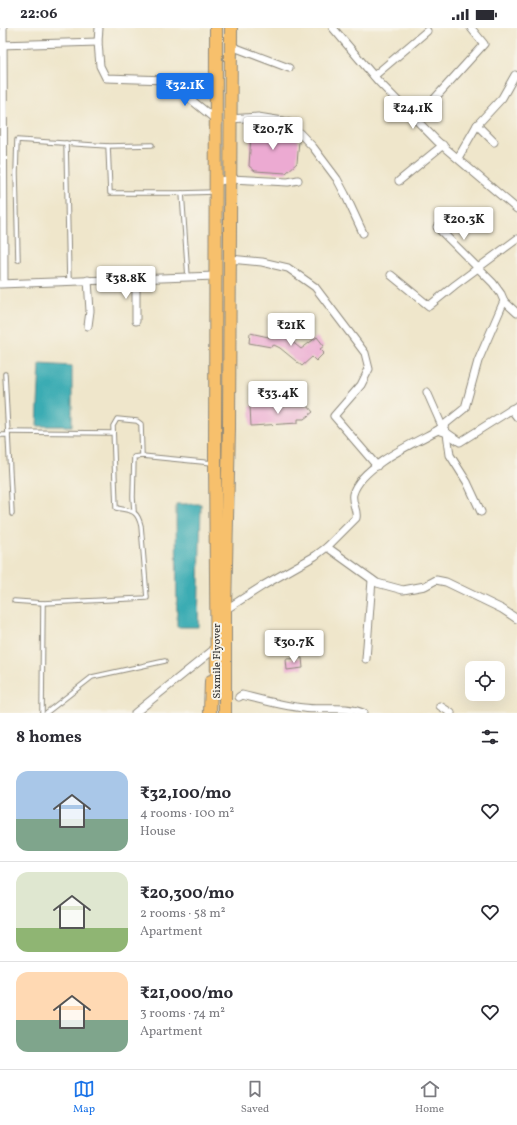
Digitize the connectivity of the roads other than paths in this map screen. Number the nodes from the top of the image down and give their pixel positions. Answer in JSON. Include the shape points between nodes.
{"nodes":[{"id":1,"x":3,"y":28,"type":"edge"},
{"id":2,"x":99,"y":28,"type":"edge"},
{"id":3,"x":216,"y":28,"type":"edge"},
{"id":4,"x":231,"y":28,"type":"edge"},
{"id":5,"x":333,"y":28,"type":"edge"},
{"id":6,"x":471,"y":28,"type":"edge"},
{"id":7,"x":427,"y":31,"type":"dead end"},
{"id":8,"x":98,"y":42,"type":"junction"},
{"id":9,"x":2,"y":45,"type":"edge"},
{"id":10,"x":231,"y":46,"type":"junction"},
{"id":11,"x":289,"y":68,"type":"dead end"},
{"id":12,"x":515,"y":75,"type":"dead end"},
{"id":13,"x":374,"y":76,"type":"junction"},
{"id":14,"x":230,"y":119,"type":"junction"},
{"id":15,"x":416,"y":119,"type":"junction"},
{"id":16,"x":216,"y":120,"type":"junction"},
{"id":17,"x":477,"y":125,"type":"junction"},
{"id":18,"x":494,"y":142,"type":"dead end"},
{"id":19,"x":66,"y":143,"type":"junction"},
{"id":20,"x":152,"y":145,"type":"dead end"},
{"id":21,"x":443,"y":145,"type":"junction"},
{"id":22,"x":108,"y":146,"type":"junction"},
{"id":23,"x":458,"y":158,"type":"junction"},
{"id":24,"x":230,"y":179,"type":"junction"},
{"id":25,"x":298,"y":180,"type":"dead end"},
{"id":26,"x":399,"y":180,"type":"dead end"},
{"id":27,"x":215,"y":187,"type":"junction"},
{"id":28,"x":182,"y":194,"type":"junction"},
{"id":29,"x":517,"y":209,"type":"edge"},
{"id":30,"x":437,"y":227,"type":"dead end"},
{"id":31,"x":363,"y":234,"type":"dead end"},
{"id":32,"x":517,"y":240,"type":"edge"},
{"id":33,"x":18,"y":260,"type":"dead end"},
{"id":34,"x":230,"y":260,"type":"junction"},
{"id":35,"x":478,"y":268,"type":"junction"},
{"id":36,"x":391,"y":275,"type":"dead end"},
{"id":37,"x":215,"y":276,"type":"junction"},
{"id":38,"x":188,"y":277,"type":"junction"},
{"id":39,"x":136,"y":279,"type":"junction"},
{"id":40,"x":88,"y":280,"type":"junction"},
{"id":41,"x":69,"y":281,"type":"junction"},
{"id":42,"x":2,"y":284,"type":"edge"},
{"id":43,"x":504,"y":301,"type":"junction"},
{"id":44,"x":517,"y":313,"type":"edge"},
{"id":45,"x":136,"y":321,"type":"dead end"},
{"id":46,"x":88,"y":326,"type":"dead end"},
{"id":47,"x":6,"y":374,"type":"dead end"},
{"id":48,"x":427,"y":392,"type":"dead end"},
{"id":49,"x":514,"y":408,"type":"edge"},
{"id":50,"x":517,"y":418,"type":"edge"},
{"id":51,"x":440,"y":428,"type":"junction"},
{"id":52,"x":113,"y":433,"type":"junction"},
{"id":53,"x":448,"y":433,"type":"junction"},
{"id":54,"x":8,"y":434,"type":"junction"},
{"id":55,"x":0,"y":435,"type":"edge"},
{"id":56,"x":142,"y":456,"type":"junction"},
{"id":57,"x":214,"y":463,"type":"junction"},
{"id":58,"x":377,"y":466,"type":"junction"},
{"id":59,"x":134,"y":511,"type":"junction"},
{"id":60,"x":481,"y":512,"type":"dead end"},
{"id":61,"x":12,"y":514,"type":"dead end"},
{"id":62,"x":327,"y":547,"type":"junction"},
{"id":63,"x":372,"y":580,"type":"junction"},
{"id":64,"x":14,"y":601,"type":"dead end"},
{"id":65,"x":43,"y":603,"type":"junction"},
{"id":66,"x":221,"y":610,"type":"junction"},
{"id":67,"x":517,"y":619,"type":"edge"},
{"id":68,"x":218,"y":642,"type":"junction"},
{"id":69,"x":366,"y":659,"type":"dead end"},
{"id":70,"x":165,"y":661,"type":"dead end"},
{"id":71,"x":238,"y":697,"type":"dead end"},
{"id":72,"x":440,"y":706,"type":"dead end"},
{"id":73,"x":42,"y":713,"type":"edge"},
{"id":74,"x":46,"y":713,"type":"edge"},
{"id":75,"x":135,"y":713,"type":"edge"},
{"id":76,"x":210,"y":713,"type":"edge"},
{"id":77,"x":217,"y":713,"type":"edge"},
{"id":78,"x":225,"y":713,"type":"edge"},
{"id":79,"x":230,"y":713,"type":"edge"},
{"id":80,"x":363,"y":713,"type":"edge"},
{"id":81,"x":451,"y":713,"type":"edge"}],
"edges":[{"from":1,"to":9,"type":"street"},
{"from":2,"to":8,"type":"street"},
{"from":3,"to":16,"type":"main road"},
{"from":4,"to":10,"type":"main road"},
{"from":5,"to":13,"type":"street"},
{"from":6,"to":15,"type":"street","via":[[484,44]]},
{"from":7,"to":13,"type":"street"},
{"from":8,"to":9,"type":"street"},
{"from":8,"to":16,"type":"street","via":[[100,66],[106,78],[167,80]]},
{"from":9,"to":42,"type":"street"},
{"from":10,"to":11,"type":"street"},
{"from":10,"to":14,"type":"main road"},
{"from":12,"to":17,"type":"street","via":[[502,98]]},
{"from":13,"to":15,"type":"street"},
{"from":14,"to":24,"type":"main road"},
{"from":14,"to":31,"type":"street","via":[[258,117],[290,123],[313,147],[337,179]]},
{"from":15,"to":21,"type":"street"},
{"from":16,"to":27,"type":"main road"},
{"from":17,"to":18,"type":"street"},
{"from":17,"to":23,"type":"street"},
{"from":19,"to":22,"type":"lane"},
{"from":19,"to":33,"type":"lane","via":[[17,140]]},
{"from":19,"to":41,"type":"lane"},
{"from":20,"to":22,"type":"lane"},
{"from":21,"to":23,"type":"street"},
{"from":21,"to":26,"type":"street"},
{"from":22,"to":28,"type":"lane","via":[[110,192]]},
{"from":23,"to":29,"type":"street"},
{"from":24,"to":25,"type":"street","via":[[288,182]]},
{"from":24,"to":27,"type":"street"},
{"from":24,"to":34,"type":"main road"},
{"from":27,"to":28,"type":"lane"},
{"from":27,"to":37,"type":"main road"},
{"from":28,"to":38,"type":"lane"},
{"from":30,"to":35,"type":"street"},
{"from":32,"to":35,"type":"street"},
{"from":34,"to":58,"type":"street","via":[[262,262],[288,268],[310,283],[365,353],[369,370],[361,385],[334,416]]},
{"from":34,"to":66,"type":"main road","via":[[229,428]]},
{"from":35,"to":36,"type":"street","via":[[429,306]]},
{"from":35,"to":43,"type":"street"},
{"from":37,"to":38,"type":"street"},
{"from":37,"to":57,"type":"main road"},
{"from":38,"to":39,"type":"street"},
{"from":39,"to":40,"type":"street"},
{"from":39,"to":45,"type":"street"},
{"from":40,"to":41,"type":"street"},
{"from":40,"to":46,"type":"street"},
{"from":41,"to":42,"type":"street"},
{"from":43,"to":44,"type":"street"},
{"from":43,"to":51,"type":"street","via":[[478,361],[465,408]]},
{"from":47,"to":54,"type":"lane"},
{"from":48,"to":51,"type":"street"},
{"from":49,"to":50,"type":"street"},
{"from":49,"to":53,"type":"street","via":[[460,442]]},
{"from":51,"to":53,"type":"street"},
{"from":51,"to":58,"type":"street"},
{"from":52,"to":54,"type":"lane"},
{"from":52,"to":56,"type":"lane","via":[[117,419],[138,420],[141,424]]},
{"from":52,"to":59,"type":"lane","via":[[116,508]]},
{"from":53,"to":60,"type":"street","via":[[450,455],[467,482]]},
{"from":54,"to":55,"type":"lane"},
{"from":54,"to":61,"type":"lane"},
{"from":56,"to":57,"type":"lane"},
{"from":56,"to":59,"type":"lane","via":[[134,457]]},
{"from":57,"to":66,"type":"main road"},
{"from":58,"to":62,"type":"street","via":[[361,478],[355,489],[352,497],[356,518]]},
{"from":59,"to":65,"type":"lane","via":[[139,516],[141,526],[147,598]]},
{"from":62,"to":63,"type":"street"},
{"from":62,"to":66,"type":"street"},
{"from":63,"to":67,"type":"street","via":[[403,590],[425,586],[436,580],[446,582]]},
{"from":63,"to":69,"type":"street"},
{"from":64,"to":65,"type":"lane"},
{"from":65,"to":73,"type":"lane"},
{"from":66,"to":68,"type":"main road","name":"Sixmile Flyover"},
{"from":66,"to":68,"type":"main road","via":[[211,615]]},
{"from":66,"to":79,"type":"main road","via":[[230,617]]},
{"from":68,"to":75,"type":"street"},
{"from":68,"to":76,"type":"main road"},
{"from":68,"to":77,"type":"main road","name":"Sixmile Flyover"},
{"from":68,"to":78,"type":"main road","name":"Sixmile Flyover"},
{"from":70,"to":74,"type":"lane","via":[[92,677]]},
{"from":71,"to":80,"type":"street","via":[[242,695],[304,708],[354,709]]},
{"from":72,"to":81,"type":"street"}]}
